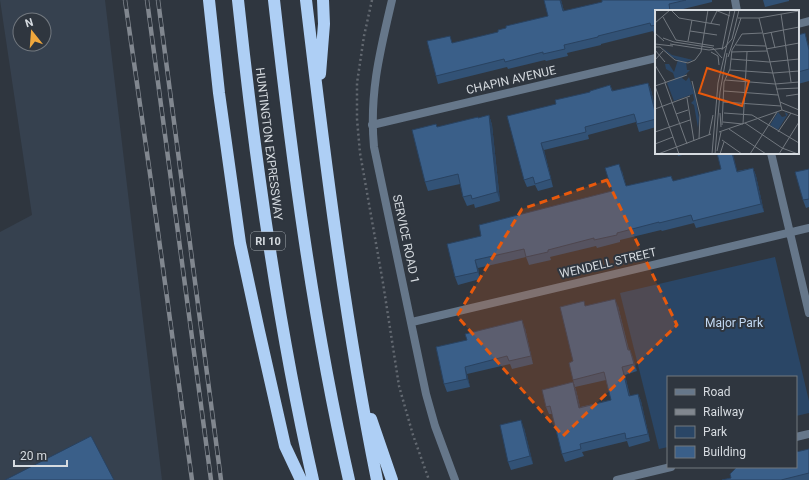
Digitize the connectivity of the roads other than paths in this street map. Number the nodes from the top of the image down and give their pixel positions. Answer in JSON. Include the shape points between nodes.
{"nodes":[{"id":1,"x":209,"y":0,"type":"edge"},
{"id":2,"x":238,"y":0,"type":"edge"},
{"id":3,"x":274,"y":0,"type":"edge"},
{"id":4,"x":306,"y":0,"type":"edge"},
{"id":5,"x":323,"y":0,"type":"edge"},
{"id":6,"x":392,"y":0,"type":"edge"},
{"id":7,"x":735,"y":0,"type":"edge"},
{"id":8,"x":737,"y":10,"type":"edge"},
{"id":9,"x":809,"y":21,"type":"edge"},
{"id":10,"x":799,"y":24,"type":"edge"},
{"id":11,"x":655,"y":58,"type":"edge"},
{"id":12,"x":318,"y":103,"type":"junction"},
{"id":13,"x":372,"y":125,"type":"junction"},
{"id":14,"x":771,"y":154,"type":"edge"},
{"id":15,"x":809,"y":228,"type":"edge"},
{"id":16,"x":790,"y":232,"type":"junction"},
{"id":17,"x":809,"y":313,"type":"edge"},
{"id":18,"x":412,"y":322,"type":"junction"},
{"id":19,"x":359,"y":386,"type":"junction"},
{"id":20,"x":809,"y":434,"type":"edge"},
{"id":21,"x":797,"y":437,"type":"edge"},
{"id":22,"x":667,"y":468,"type":"edge"},
{"id":23,"x":301,"y":480,"type":"edge"},
{"id":24,"x":313,"y":480,"type":"edge"},
{"id":25,"x":350,"y":480,"type":"edge"},
{"id":26,"x":377,"y":480,"type":"edge"},
{"id":27,"x":392,"y":480,"type":"edge"},
{"id":28,"x":455,"y":480,"type":"edge"},
{"id":29,"x":617,"y":480,"type":"edge"}],
"edges":[{"from":1,"to":23,"type":"highway","via":[[221,111],[240,242],[285,446]]},
{"from":2,"to":24,"type":"highway","name":"HUNTINGTON EXPRESSWAY","number":"RI 10","via":[[255,150],[270,252],[287,355]]},
{"from":3,"to":25,"type":"highway","via":[[288,128],[307,262],[332,401]]},
{"from":4,"to":12,"type":"highway"},
{"from":5,"to":12,"type":"highway","via":[[324,24]]},
{"from":6,"to":13,"type":"street","name":"SERVICE ROAD 1","via":[[375,75]]},
{"from":7,"to":8,"type":"street"},
{"from":9,"to":10,"type":"street"},
{"from":11,"to":13,"type":"street","name":"CHAPIN AVENUE"},
{"from":12,"to":19,"type":"highway"},
{"from":13,"to":18,"type":"street","name":"SERVICE ROAD 1","via":[[376,159]]},
{"from":14,"to":16,"type":"street"},
{"from":15,"to":16,"type":"street","name":"WENDELL STREET"},
{"from":16,"to":17,"type":"street"},
{"from":16,"to":18,"type":"street","name":"WENDELL STREET"},
{"from":18,"to":28,"type":"street","name":"SERVICE ROAD 1","via":[[430,410]]},
{"from":19,"to":26,"type":"highway"},
{"from":19,"to":27,"type":"highway"},
{"from":20,"to":21,"type":"street"},
{"from":22,"to":29,"type":"street"}]}
